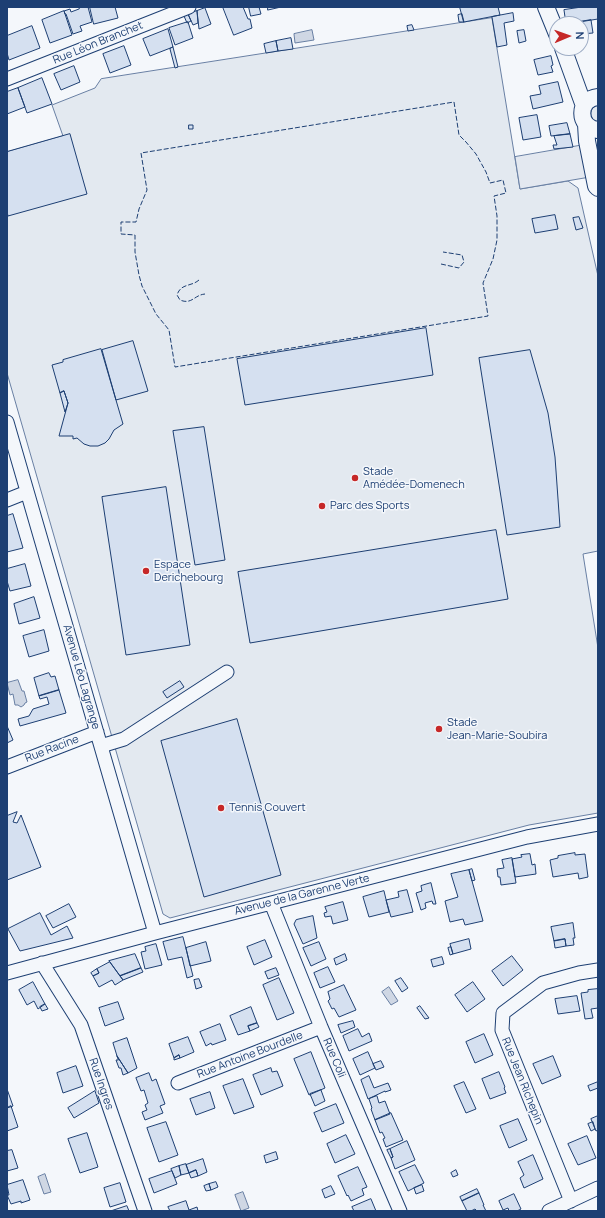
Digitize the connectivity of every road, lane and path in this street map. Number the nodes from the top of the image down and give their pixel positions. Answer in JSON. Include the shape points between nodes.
{"nodes":[{"id":1,"x":189,"y":7,"type":"edge"},
{"id":2,"x":566,"y":56,"type":"edge"},
{"id":3,"x":7,"y":79,"type":"edge"},
{"id":4,"x":598,"y":97,"type":"edge"},
{"id":5,"x":584,"y":106,"type":"junction"},
{"id":6,"x":592,"y":127,"type":"edge"},
{"id":7,"x":598,"y":188,"type":"edge"},
{"id":8,"x":7,"y":422,"type":"edge"},
{"id":9,"x":27,"y":492,"type":"junction"},
{"id":10,"x":7,"y":500,"type":"edge"},
{"id":11,"x":227,"y":672,"type":"dead end"},
{"id":12,"x":97,"y":732,"type":"junction"},
{"id":13,"x":100,"y":746,"type":"junction"},
{"id":14,"x":7,"y":767,"type":"edge"},
{"id":15,"x":598,"y":824,"type":"edge"},
{"id":16,"x":270,"y":903,"type":"junction"},
{"id":17,"x":155,"y":933,"type":"junction"},
{"id":18,"x":42,"y":963,"type":"junction"},
{"id":19,"x":598,"y":970,"type":"edge"},
{"id":20,"x":7,"y":972,"type":"edge"},
{"id":21,"x":321,"y":1027,"type":"junction"},
{"id":22,"x":178,"y":1082,"type":"dead end"},
{"id":23,"x":598,"y":1188,"type":"edge"},
{"id":24,"x":571,"y":1201,"type":"junction"},
{"id":25,"x":145,"y":1211,"type":"edge"},
{"id":26,"x":400,"y":1211,"type":"edge"},
{"id":27,"x":549,"y":1211,"type":"edge"}],
"edges":[{"from":1,"to":3,"type":"street","name":"Rue Léon Branchet"},
{"from":2,"to":5,"type":"street"},
{"from":4,"to":5,"type":"street","via":[[590,99]]},
{"from":5,"to":6,"type":"street","via":[[582,116]]},
{"from":6,"to":7,"type":"street","via":[[587,141]]},
{"from":8,"to":9,"type":"street","name":"Avenue Léo Lagrange"},
{"from":9,"to":10,"type":"street"},
{"from":9,"to":12,"type":"street","name":"Avenue Léo Lagrange"},
{"from":11,"to":13,"type":"street","via":[[124,739]]},
{"from":12,"to":13,"type":"street","name":"Avenue Léo Lagrange"},
{"from":12,"to":14,"type":"street","name":"Rue Racine"},
{"from":13,"to":17,"type":"street","name":"Avenue Léo Lagrange"},
{"from":15,"to":16,"type":"street","name":"Avenue de la Garenne Verte","via":[[528,837]]},
{"from":16,"to":17,"type":"street","name":"Avenue de la Garenne Verte"},
{"from":16,"to":21,"type":"street","name":"Rue Coli"},
{"from":17,"to":18,"type":"street","name":"Avenue de la Garenne Verte"},
{"from":18,"to":20,"type":"street","name":"Avenue de la Garenne Verte"},
{"from":18,"to":25,"type":"street","name":"Rue Ingres","via":[[81,1025]]},
{"from":19,"to":24,"type":"street","name":"Rue Jean Richepin","via":[[544,983],[503,1013],[502,1030]]},
{"from":21,"to":22,"type":"street","name":"Rue Antoine Bourdelle"},
{"from":21,"to":26,"type":"street","name":"Rue Coli"},
{"from":23,"to":24,"type":"street"},
{"from":24,"to":27,"type":"street"}]}
